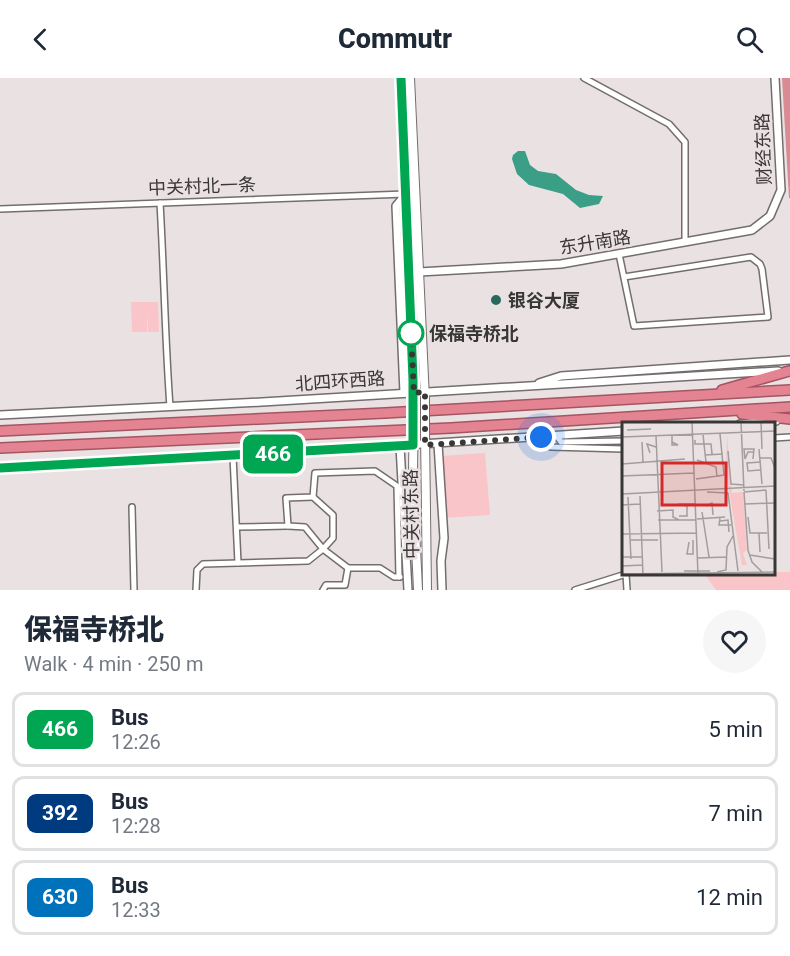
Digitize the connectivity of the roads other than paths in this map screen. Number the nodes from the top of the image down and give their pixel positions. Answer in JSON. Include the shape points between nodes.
{"nodes":[{"id":1,"x":400,"y":78,"type":"edge"},
{"id":2,"x":411,"y":78,"type":"edge"},
{"id":3,"x":584,"y":78,"type":"edge"},
{"id":4,"x":775,"y":78,"type":"edge"},
{"id":5,"x":406,"y":194,"type":"junction"},
{"id":6,"x":160,"y":203,"type":"junction"},
{"id":7,"x":0,"y":209,"type":"edge"},
{"id":8,"x":770,"y":216,"type":"joint"},
{"id":9,"x":686,"y":243,"type":"junction"},
{"id":10,"x":619,"y":254,"type":"junction"},
{"id":11,"x":418,"y":272,"type":"junction"},
{"id":12,"x":624,"y":277,"type":"junction"},
{"id":13,"x":790,"y":360,"type":"edge"},
{"id":14,"x":789,"y":370,"type":"edge"},
{"id":15,"x":528,"y":387,"type":"junction"},
{"id":16,"x":790,"y":390,"type":"edge"},
{"id":17,"x":404,"y":393,"type":"junction"},
{"id":18,"x":425,"y":395,"type":"junction"},
{"id":19,"x":705,"y":395,"type":"junction"},
{"id":20,"x":414,"y":396,"type":"junction"},
{"id":21,"x":170,"y":407,"type":"junction"},
{"id":22,"x":790,"y":407,"type":"edge"},
{"id":23,"x":716,"y":412,"type":"junction"},
{"id":24,"x":0,"y":415,"type":"edge"},
{"id":25,"x":790,"y":420,"type":"edge"},
{"id":26,"x":757,"y":422,"type":"edge"},
{"id":27,"x":0,"y":431,"type":"edge"},
{"id":28,"x":622,"y":431,"type":"edge"},
{"id":29,"x":556,"y":435,"type":"junction"},
{"id":30,"x":790,"y":437,"type":"edge"},
{"id":31,"x":526,"y":438,"type":"junction"},
{"id":32,"x":775,"y":438,"type":"edge"},
{"id":33,"x":622,"y":441,"type":"edge"},
{"id":34,"x":438,"y":444,"type":"junction"},
{"id":35,"x":413,"y":445,"type":"junction"},
{"id":36,"x":425,"y":445,"type":"junction"},
{"id":37,"x":400,"y":446,"type":"junction"},
{"id":38,"x":0,"y":448,"type":"edge"},
{"id":39,"x":622,"y":449,"type":"edge"},
{"id":40,"x":233,"y":456,"type":"junction"},
{"id":41,"x":0,"y":468,"type":"edge"},
{"id":42,"x":313,"y":497,"type":"junction"},
{"id":43,"x":132,"y":507,"type":"dead end"},
{"id":44,"x":288,"y":526,"type":"junction"},
{"id":45,"x":237,"y":527,"type":"junction"},
{"id":46,"x":323,"y":549,"type":"junction"},
{"id":47,"x":238,"y":563,"type":"junction"},
{"id":48,"x":348,"y":568,"type":"junction"},
{"id":49,"x":623,"y":575,"type":"edge"},
{"id":50,"x":626,"y":575,"type":"edge"},
{"id":51,"x":399,"y":577,"type":"junction"},
{"id":52,"x":408,"y":577,"type":"junction"},
{"id":53,"x":134,"y":590,"type":"edge"},
{"id":54,"x":196,"y":590,"type":"edge"},
{"id":55,"x":323,"y":590,"type":"edge"},
{"id":56,"x":408,"y":590,"type":"edge"},
{"id":57,"x":418,"y":590,"type":"edge"},
{"id":58,"x":427,"y":590,"type":"edge"},
{"id":59,"x":442,"y":590,"type":"edge"},
{"id":60,"x":575,"y":590,"type":"edge"},
{"id":61,"x":627,"y":590,"type":"edge"}],
"edges":[{"from":1,"to":5,"type":"main road","name":"中关村东路"},
{"from":2,"to":11,"type":"main road","name":"中关村东路"},
{"from":3,"to":9,"type":"street","via":[[669,124],[685,142]]},
{"from":4,"to":8,"type":"street","name":"财经东路","via":[[781,190]]},
{"from":5,"to":6,"type":"street","name":"中关村北一条"},
{"from":5,"to":17,"type":"street","name":"中关村东路","via":[[396,206]]},
{"from":5,"to":20,"type":"main road","name":"中关村东路"},
{"from":6,"to":7,"type":"street","name":"中关村北一条"},
{"from":6,"to":21,"type":"street"},
{"from":8,"to":9,"type":"street","name":"东升南路","via":[[752,230]]},
{"from":9,"to":10,"type":"street","name":"东升南路"},
{"from":10,"to":11,"type":"street","name":"东升南路","via":[[561,264]]},
{"from":10,"to":12,"type":"street"},
{"from":11,"to":18,"type":"main road","name":"中关村东路"},
{"from":12,"to":12,"type":"street","via":[[634,326],[768,317],[762,269],[751,257]]},
{"from":13,"to":15,"type":"street","via":[[561,376]]},
{"from":14,"to":15,"type":"street","name":"北四环西路"},
{"from":14,"to":19,"type":"highway"},
{"from":15,"to":18,"type":"street","name":"北四环西路"},
{"from":16,"to":19,"type":"highway","name":"北四环西路"},
{"from":17,"to":20,"type":"street","name":"北四环西路"},
{"from":17,"to":21,"type":"street","name":"北四环西路"},
{"from":18,"to":20,"type":"street","name":"北四环西路"},
{"from":18,"to":36,"type":"main road","name":"中关村东路","bridge":true},
{"from":19,"to":27,"type":"highway","name":"北四环西路"},
{"from":20,"to":35,"type":"main road","name":"中关村东路","bridge":true},
{"from":21,"to":24,"type":"street","name":"北四环西路"},
{"from":22,"to":23,"type":"highway"},
{"from":23,"to":25,"type":"highway"},
{"from":23,"to":38,"type":"highway"},
{"from":25,"to":26,"type":"street"},
{"from":28,"to":29,"type":"street"},
{"from":29,"to":31,"type":"street"},
{"from":29,"to":33,"type":"street","via":[[561,442]]},
{"from":30,"to":32,"type":"street"},
{"from":31,"to":34,"type":"street"},
{"from":31,"to":39,"type":"street","via":[[551,447]]},
{"from":34,"to":36,"type":"street"},
{"from":34,"to":59,"type":"street","name":"中关村东路","via":[[444,538]]},
{"from":35,"to":36,"type":"street"},
{"from":35,"to":37,"type":"street"},
{"from":35,"to":57,"type":"main road","name":"中关村东路"},
{"from":36,"to":58,"type":"main road","name":"中关村东路"},
{"from":37,"to":40,"type":"street"},
{"from":37,"to":52,"type":"street","name":"中关村东路"},
{"from":40,"to":41,"type":"street"},
{"from":40,"to":45,"type":"street"},
{"from":42,"to":44,"type":"street","via":[[286,498]]},
{"from":42,"to":46,"type":"street","via":[[333,515],[333,537]]},
{"from":42,"to":51,"type":"street","via":[[315,473],[375,471],[397,486]]},
{"from":43,"to":53,"type":"street"},
{"from":44,"to":45,"type":"street"},
{"from":44,"to":46,"type":"street","via":[[305,527]]},
{"from":45,"to":47,"type":"street"},
{"from":46,"to":47,"type":"street","via":[[308,561]]},
{"from":46,"to":48,"type":"street"},
{"from":47,"to":54,"type":"street","via":[[199,566]]},
{"from":48,"to":51,"type":"street","via":[[380,568]]},
{"from":48,"to":55,"type":"street","via":[[345,585],[326,585]]},
{"from":49,"to":60,"type":"street"},
{"from":50,"to":61,"type":"street"},
{"from":51,"to":52,"type":"street"},
{"from":52,"to":56,"type":"street","name":"中关村东路"}]}
